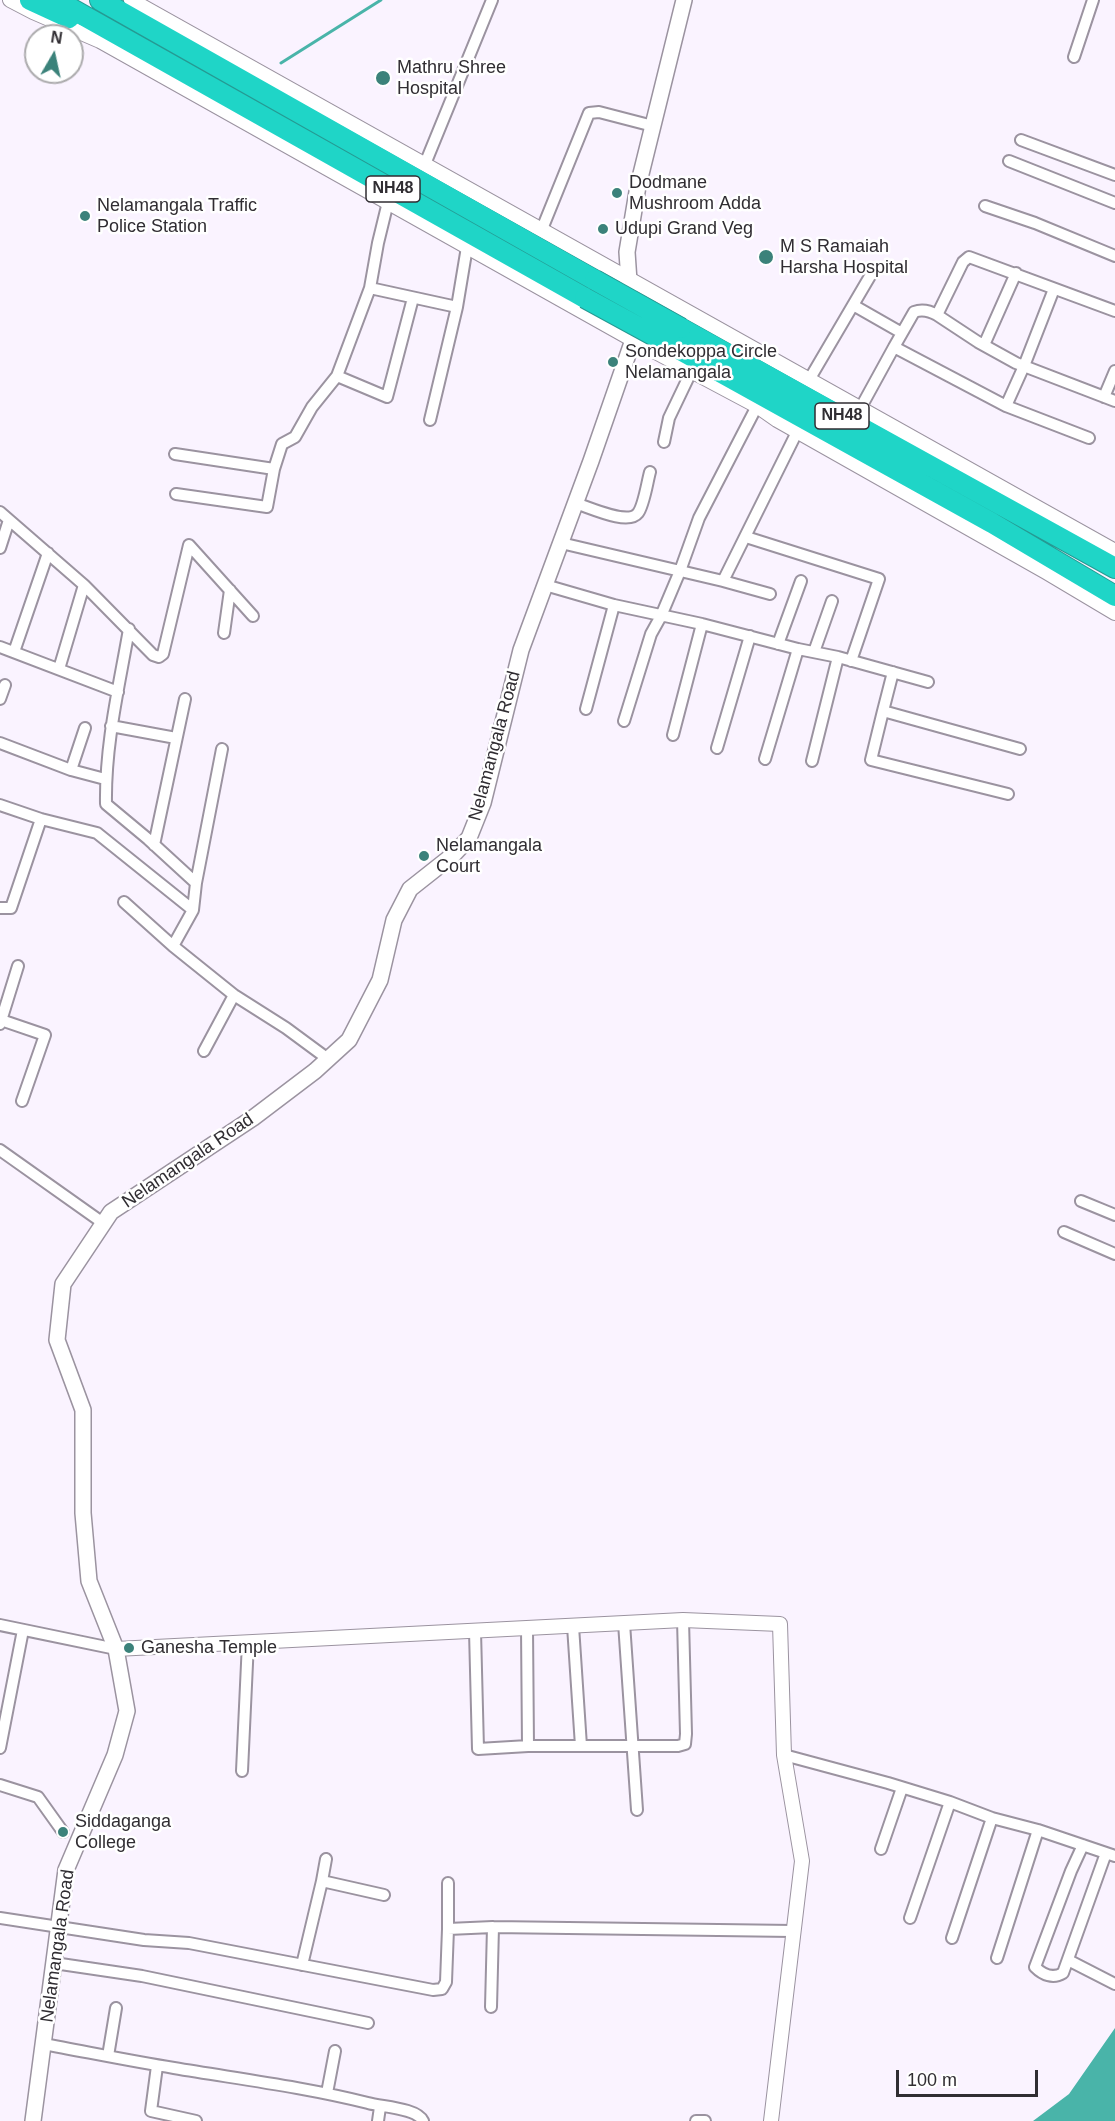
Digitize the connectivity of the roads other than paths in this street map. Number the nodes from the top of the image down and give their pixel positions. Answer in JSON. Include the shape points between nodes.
{"nodes":[{"id":1,"x":10,"y":0,"type":"edge"},
{"id":2,"x":30,"y":0,"type":"edge"},
{"id":3,"x":56,"y":0,"type":"edge"},
{"id":4,"x":100,"y":0,"type":"edge"},
{"id":5,"x":131,"y":0,"type":"edge"},
{"id":6,"x":492,"y":0,"type":"edge"},
{"id":7,"x":684,"y":0,"type":"edge"},
{"id":8,"x":1093,"y":0,"type":"edge"},
{"id":9,"x":112,"y":32,"type":"junction"},
{"id":10,"x":1074,"y":57,"type":"dead end"},
{"id":11,"x":653,"y":126,"type":"junction"},
{"id":12,"x":1021,"y":140,"type":"dead end"},
{"id":13,"x":1009,"y":161,"type":"dead end"},
{"id":14,"x":425,"y":164,"type":"junction"},
{"id":15,"x":1115,"y":175,"type":"edge"},
{"id":16,"x":388,"y":202,"type":"junction"},
{"id":17,"x":1115,"y":203,"type":"edge"},
{"id":18,"x":985,"y":206,"type":"dead end"},
{"id":19,"x":542,"y":229,"type":"junction"},
{"id":20,"x":467,"y":247,"type":"junction"},
{"id":21,"x":1115,"y":256,"type":"edge"},
{"id":22,"x":873,"y":271,"type":"dead end"},
{"id":23,"x":1016,"y":273,"type":"junction"},
{"id":24,"x":628,"y":277,"type":"junction"},
{"id":25,"x":370,"y":288,"type":"junction"},
{"id":26,"x":590,"y":289,"type":"junction"},
{"id":27,"x":1054,"y":289,"type":"junction"},
{"id":28,"x":413,"y":298,"type":"junction"},
{"id":29,"x":853,"y":305,"type":"junction"},
{"id":30,"x":457,"y":307,"type":"junction"},
{"id":31,"x":1115,"y":310,"type":"edge"},
{"id":32,"x":937,"y":315,"type":"junction"},
{"id":33,"x":902,"y":333,"type":"junction"},
{"id":34,"x":633,"y":340,"type":"junction"},
{"id":35,"x":984,"y":345,"type":"junction"},
{"id":36,"x":894,"y":347,"type":"junction"},
{"id":37,"x":1024,"y":366,"type":"junction"},
{"id":38,"x":1115,"y":371,"type":"edge"},
{"id":39,"x":691,"y":372,"type":"junction"},
{"id":40,"x":337,"y":376,"type":"junction"},
{"id":41,"x":809,"y":380,"type":"junction"},
{"id":42,"x":1104,"y":397,"type":"junction"},
{"id":43,"x":1115,"y":401,"type":"edge"},
{"id":44,"x":757,"y":406,"type":"junction"},
{"id":45,"x":1006,"y":406,"type":"junction"},
{"id":46,"x":860,"y":409,"type":"junction"},
{"id":47,"x":430,"y":420,"type":"dead end"},
{"id":48,"x":798,"y":430,"type":"junction"},
{"id":49,"x":1089,"y":438,"type":"dead end"},
{"id":50,"x":664,"y":442,"type":"dead end"},
{"id":51,"x":175,"y":454,"type":"dead end"},
{"id":52,"x":274,"y":469,"type":"junction"},
{"id":53,"x":650,"y":472,"type":"dead end"},
{"id":54,"x":176,"y":494,"type":"dead end"},
{"id":55,"x":575,"y":503,"type":"junction"},
{"id":56,"x":4,"y":516,"type":"edge"},
{"id":57,"x":746,"y":537,"type":"junction"},
{"id":58,"x":561,"y":543,"type":"junction"},
{"id":59,"x":0,"y":548,"type":"edge"},
{"id":60,"x":1115,"y":550,"type":"edge"},
{"id":61,"x":48,"y":553,"type":"junction"},
{"id":62,"x":1115,"y":568,"type":"edge"},
{"id":63,"x":680,"y":571,"type":"junction"},
{"id":64,"x":723,"y":581,"type":"junction"},
{"id":65,"x":801,"y":581,"type":"dead end"},
{"id":66,"x":84,"y":585,"type":"junction"},
{"id":67,"x":545,"y":585,"type":"junction"},
{"id":68,"x":230,"y":590,"type":"junction"},
{"id":69,"x":770,"y":594,"type":"dead end"},
{"id":70,"x":1115,"y":596,"type":"edge"},
{"id":71,"x":832,"y":601,"type":"dead end"},
{"id":72,"x":614,"y":605,"type":"junction"},
{"id":73,"x":1115,"y":613,"type":"edge"},
{"id":74,"x":253,"y":616,"type":"dead end"},
{"id":75,"x":661,"y":616,"type":"junction"},
{"id":76,"x":702,"y":624,"type":"junction"},
{"id":77,"x":129,"y":628,"type":"junction"},
{"id":78,"x":224,"y":633,"type":"dead end"},
{"id":79,"x":750,"y":636,"type":"junction"},
{"id":80,"x":778,"y":644,"type":"junction"},
{"id":81,"x":0,"y":647,"type":"edge"},
{"id":82,"x":798,"y":649,"type":"junction"},
{"id":83,"x":14,"y":652,"type":"junction"},
{"id":84,"x":814,"y":652,"type":"junction"},
{"id":85,"x":838,"y":657,"type":"junction"},
{"id":86,"x":851,"y":661,"type":"junction"},
{"id":87,"x":59,"y":669,"type":"junction"},
{"id":88,"x":893,"y":672,"type":"junction"},
{"id":89,"x":928,"y":682,"type":"dead end"},
{"id":90,"x":5,"y":685,"type":"dead end"},
{"id":91,"x":118,"y":692,"type":"junction"},
{"id":92,"x":0,"y":699,"type":"edge"},
{"id":93,"x":185,"y":699,"type":"dead end"},
{"id":94,"x":586,"y":709,"type":"dead end"},
{"id":95,"x":883,"y":711,"type":"junction"},
{"id":96,"x":624,"y":721,"type":"dead end"},
{"id":97,"x":111,"y":726,"type":"junction"},
{"id":98,"x":85,"y":728,"type":"dead end"},
{"id":99,"x":673,"y":735,"type":"dead end"},
{"id":100,"x":176,"y":738,"type":"junction"},
{"id":101,"x":0,"y":743,"type":"edge"},
{"id":102,"x":717,"y":748,"type":"dead end"},
{"id":103,"x":222,"y":749,"type":"dead end"},
{"id":104,"x":1020,"y":749,"type":"dead end"},
{"id":105,"x":765,"y":759,"type":"dead end"},
{"id":106,"x":812,"y":761,"type":"dead end"},
{"id":107,"x":71,"y":770,"type":"junction"},
{"id":108,"x":105,"y":779,"type":"junction"},
{"id":109,"x":1008,"y":794,"type":"dead end"},
{"id":110,"x":0,"y":805,"type":"edge"},
{"id":111,"x":40,"y":819,"type":"junction"},
{"id":112,"x":154,"y":845,"type":"junction"},
{"id":113,"x":196,"y":884,"type":"junction"},
{"id":114,"x":124,"y":902,"type":"dead end"},
{"id":115,"x":0,"y":908,"type":"edge"},
{"id":116,"x":193,"y":910,"type":"junction"},
{"id":117,"x":173,"y":946,"type":"junction"},
{"id":118,"x":18,"y":966,"type":"dead end"},
{"id":119,"x":234,"y":994,"type":"junction"},
{"id":120,"x":1,"y":1022,"type":"edge"},
{"id":121,"x":204,"y":1051,"type":"dead end"},
{"id":122,"x":328,"y":1059,"type":"junction"},
{"id":123,"x":22,"y":1101,"type":"dead end"},
{"id":124,"x":0,"y":1150,"type":"edge"},
{"id":125,"x":1081,"y":1201,"type":"dead end"},
{"id":126,"x":1115,"y":1215,"type":"edge"},
{"id":127,"x":103,"y":1224,"type":"junction"},
{"id":128,"x":1064,"y":1232,"type":"dead end"},
{"id":129,"x":1115,"y":1254,"type":"edge"},
{"id":130,"x":683,"y":1620,"type":"junction"},
{"id":131,"x":624,"y":1623,"type":"junction"},
{"id":132,"x":0,"y":1625,"type":"edge"},
{"id":133,"x":573,"y":1626,"type":"junction"},
{"id":134,"x":527,"y":1628,"type":"junction"},
{"id":135,"x":23,"y":1630,"type":"junction"},
{"id":136,"x":475,"y":1631,"type":"junction"},
{"id":137,"x":248,"y":1642,"type":"junction"},
{"id":138,"x":116,"y":1649,"type":"junction"},
{"id":139,"x":528,"y":1746,"type":"junction"},
{"id":140,"x":581,"y":1746,"type":"junction"},
{"id":141,"x":632,"y":1746,"type":"junction"},
{"id":142,"x":0,"y":1748,"type":"edge"},
{"id":143,"x":784,"y":1755,"type":"junction"},
{"id":144,"x":242,"y":1771,"type":"dead end"},
{"id":145,"x":0,"y":1785,"type":"edge"},
{"id":146,"x":902,"y":1788,"type":"junction"},
{"id":147,"x":950,"y":1802,"type":"junction"},
{"id":148,"x":637,"y":1810,"type":"dead end"},
{"id":149,"x":992,"y":1818,"type":"junction"},
{"id":150,"x":1038,"y":1830,"type":"junction"},
{"id":151,"x":63,"y":1832,"type":"dead end"},
{"id":152,"x":1083,"y":1845,"type":"junction"},
{"id":153,"x":881,"y":1849,"type":"dead end"},
{"id":154,"x":1110,"y":1854,"type":"edge"},
{"id":155,"x":326,"y":1859,"type":"dead end"},
{"id":156,"x":322,"y":1881,"type":"junction"},
{"id":157,"x":448,"y":1883,"type":"dead end"},
{"id":158,"x":384,"y":1895,"type":"dead end"},
{"id":159,"x":0,"y":1918,"type":"edge"},
{"id":160,"x":910,"y":1918,"type":"dead end"},
{"id":161,"x":493,"y":1927,"type":"junction"},
{"id":162,"x":59,"y":1928,"type":"junction"},
{"id":163,"x":448,"y":1929,"type":"junction"},
{"id":164,"x":793,"y":1931,"type":"junction"},
{"id":165,"x":952,"y":1938,"type":"dead end"},
{"id":166,"x":997,"y":1958,"type":"dead end"},
{"id":167,"x":1068,"y":1960,"type":"junction"},
{"id":168,"x":54,"y":1964,"type":"junction"},
{"id":169,"x":302,"y":1965,"type":"junction"},
{"id":170,"x":1115,"y":1984,"type":"edge"},
{"id":171,"x":491,"y":2007,"type":"dead end"},
{"id":172,"x":116,"y":2008,"type":"dead end"},
{"id":173,"x":368,"y":2023,"type":"dead end"},
{"id":174,"x":43,"y":2044,"type":"junction"},
{"id":175,"x":335,"y":2051,"type":"dead end"},
{"id":176,"x":108,"y":2056,"type":"junction"},
{"id":177,"x":157,"y":2066,"type":"junction"},
{"id":178,"x":327,"y":2093,"type":"junction"},
{"id":179,"x":380,"y":2106,"type":"junction"},
{"id":180,"x":150,"y":2116,"type":"edge"},
{"id":181,"x":33,"y":2121,"type":"edge"},
{"id":182,"x":196,"y":2121,"type":"edge"},
{"id":183,"x":378,"y":2121,"type":"edge"},
{"id":184,"x":423,"y":2121,"type":"edge"},
{"id":185,"x":696,"y":2121,"type":"edge"},
{"id":186,"x":705,"y":2121,"type":"edge"},
{"id":187,"x":771,"y":2121,"type":"edge"}],
"edges":[{"from":1,"to":16,"type":"street","via":[[100,41]]},
{"from":2,"to":9,"type":"highway"},
{"from":3,"to":9,"type":"highway","number":"NH48"},
{"from":4,"to":26,"type":"highway","number":"NH48"},
{"from":5,"to":14,"type":"street"},
{"from":6,"to":14,"type":"street"},
{"from":7,"to":11,"type":"main road"},
{"from":8,"to":10,"type":"street"},
{"from":9,"to":26,"type":"highway","number":"NH48"},
{"from":11,"to":19,"type":"street","via":[[589,113]]},
{"from":11,"to":24,"type":"main road","via":[[627,252]]},
{"from":12,"to":15,"type":"street"},
{"from":13,"to":17,"type":"street"},
{"from":14,"to":19,"type":"street"},
{"from":16,"to":20,"type":"street"},
{"from":16,"to":25,"type":"street"},
{"from":18,"to":21,"type":"street"},
{"from":19,"to":24,"type":"street"},
{"from":20,"to":30,"type":"street"},
{"from":20,"to":34,"type":"street"},
{"from":22,"to":29,"type":"street"},
{"from":23,"to":27,"type":"street"},
{"from":23,"to":32,"type":"street","via":[[969,256]]},
{"from":23,"to":35,"type":"street"},
{"from":24,"to":34,"type":"main road"},
{"from":24,"to":41,"type":"street"},
{"from":25,"to":28,"type":"street"},
{"from":25,"to":40,"type":"street"},
{"from":26,"to":62,"type":"highway","number":"NH48","bridge":true,"via":[[681,328]]},
{"from":26,"to":70,"type":"highway","number":"NH48","bridge":true,"via":[[673,346]]},
{"from":27,"to":31,"type":"street"},
{"from":27,"to":37,"type":"street"},
{"from":28,"to":30,"type":"street"},
{"from":28,"to":40,"type":"street","via":[[387,397]]},
{"from":29,"to":33,"type":"street"},
{"from":29,"to":41,"type":"street"},
{"from":30,"to":47,"type":"street"},
{"from":32,"to":33,"type":"street","via":[[931,311],[914,312]]},
{"from":32,"to":35,"type":"street"},
{"from":33,"to":36,"type":"street"},
{"from":34,"to":39,"type":"street"},
{"from":34,"to":55,"type":"main road","name":"Nelamangala Road"},
{"from":35,"to":37,"type":"street"},
{"from":36,"to":45,"type":"street"},
{"from":36,"to":46,"type":"street"},
{"from":37,"to":42,"type":"street"},
{"from":37,"to":45,"type":"street"},
{"from":38,"to":42,"type":"street"},
{"from":39,"to":44,"type":"street"},
{"from":39,"to":50,"type":"street","via":[[669,418]]},
{"from":40,"to":52,"type":"street","via":[[312,407],[295,437],[282,444]]},
{"from":41,"to":46,"type":"street"},
{"from":42,"to":43,"type":"street"},
{"from":44,"to":48,"type":"street"},
{"from":44,"to":63,"type":"street","via":[[699,518]]},
{"from":45,"to":49,"type":"street"},
{"from":46,"to":60,"type":"street"},
{"from":48,"to":57,"type":"street"},
{"from":48,"to":73,"type":"street"},
{"from":51,"to":52,"type":"street"},
{"from":52,"to":54,"type":"street","via":[[267,507]]},
{"from":53,"to":55,"type":"street","via":[[639,512],[633,518],[624,519]]},
{"from":55,"to":58,"type":"main road","name":"Nelamangala Road"},
{"from":56,"to":59,"type":"street"},
{"from":56,"to":61,"type":"street"},
{"from":57,"to":64,"type":"street"},
{"from":57,"to":86,"type":"street","via":[[879,579]]},
{"from":58,"to":63,"type":"street"},
{"from":58,"to":67,"type":"main road","name":"Nelamangala Road"},
{"from":61,"to":66,"type":"street"},
{"from":61,"to":83,"type":"street"},
{"from":63,"to":64,"type":"street"},
{"from":63,"to":75,"type":"street"},
{"from":64,"to":69,"type":"street"},
{"from":65,"to":80,"type":"street"},
{"from":66,"to":77,"type":"street"},
{"from":66,"to":87,"type":"street"},
{"from":67,"to":72,"type":"street"},
{"from":67,"to":122,"type":"main road","name":"Nelamangala Road","via":[[521,650],[483,803],[468,838],[410,889],[394,920],[380,980],[349,1040]]},
{"from":68,"to":74,"type":"street"},
{"from":68,"to":77,"type":"street","via":[[189,545],[163,654],[153,655]]},
{"from":68,"to":78,"type":"street"},
{"from":71,"to":84,"type":"street"},
{"from":72,"to":75,"type":"street"},
{"from":72,"to":94,"type":"street"},
{"from":75,"to":76,"type":"street"},
{"from":75,"to":96,"type":"street","via":[[651,634]]},
{"from":76,"to":79,"type":"street"},
{"from":76,"to":99,"type":"street"},
{"from":77,"to":91,"type":"street"},
{"from":79,"to":80,"type":"street"},
{"from":79,"to":102,"type":"street"},
{"from":80,"to":82,"type":"street"},
{"from":81,"to":83,"type":"street"},
{"from":82,"to":84,"type":"street"},
{"from":82,"to":105,"type":"street"},
{"from":83,"to":87,"type":"street"},
{"from":84,"to":85,"type":"street"},
{"from":85,"to":86,"type":"street"},
{"from":85,"to":106,"type":"street"},
{"from":86,"to":88,"type":"street"},
{"from":87,"to":91,"type":"street"},
{"from":88,"to":89,"type":"street"},
{"from":88,"to":95,"type":"street"},
{"from":90,"to":92,"type":"street"},
{"from":91,"to":97,"type":"street"},
{"from":93,"to":100,"type":"street"},
{"from":95,"to":104,"type":"street"},
{"from":95,"to":109,"type":"street","via":[[871,760]]},
{"from":97,"to":100,"type":"street"},
{"from":97,"to":108,"type":"street"},
{"from":98,"to":107,"type":"street"},
{"from":100,"to":112,"type":"street"},
{"from":101,"to":107,"type":"street"},
{"from":103,"to":113,"type":"street"},
{"from":107,"to":108,"type":"street"},
{"from":108,"to":112,"type":"street","via":[[106,804]]},
{"from":110,"to":111,"type":"street"},
{"from":111,"to":115,"type":"street","via":[[10,908]]},
{"from":111,"to":116,"type":"street","via":[[98,833]]},
{"from":112,"to":113,"type":"street"},
{"from":113,"to":116,"type":"street"},
{"from":114,"to":117,"type":"street"},
{"from":116,"to":117,"type":"street"},
{"from":117,"to":119,"type":"street"},
{"from":118,"to":120,"type":"street"},
{"from":119,"to":121,"type":"street"},
{"from":119,"to":122,"type":"street"},
{"from":120,"to":123,"type":"street","via":[[45,1035]]},
{"from":122,"to":127,"type":"main road","name":"Nelamangala Road","via":[[253,1118],[111,1212]]},
{"from":124,"to":127,"type":"street"},
{"from":125,"to":126,"type":"street"},
{"from":127,"to":138,"type":"main road","name":"Nelamangala Road","via":[[63,1284],[57,1340],[83,1410],[83,1513],[89,1581]]},
{"from":128,"to":129,"type":"street"},
{"from":130,"to":131,"type":"street"},
{"from":130,"to":141,"type":"street","via":[[685,1744]]},
{"from":130,"to":143,"type":"street","via":[[780,1624]]},
{"from":131,"to":133,"type":"street"},
{"from":131,"to":141,"type":"street"},
{"from":132,"to":135,"type":"street"},
{"from":133,"to":134,"type":"street"},
{"from":133,"to":140,"type":"street"},
{"from":134,"to":136,"type":"street"},
{"from":134,"to":139,"type":"street"},
{"from":135,"to":138,"type":"street"},
{"from":135,"to":142,"type":"street"},
{"from":136,"to":137,"type":"street"},
{"from":136,"to":139,"type":"street","via":[[477,1749]]},
{"from":137,"to":138,"type":"street"},
{"from":137,"to":144,"type":"street"},
{"from":138,"to":162,"type":"main road","name":"Nelamangala Road","via":[[127,1712],[115,1755],[66,1870]]},
{"from":139,"to":140,"type":"street"},
{"from":140,"to":141,"type":"street"},
{"from":141,"to":148,"type":"street"},
{"from":143,"to":146,"type":"street"},
{"from":143,"to":164,"type":"street","via":[[802,1862]]},
{"from":145,"to":151,"type":"street","via":[[38,1797]]},
{"from":146,"to":147,"type":"street"},
{"from":146,"to":153,"type":"street"},
{"from":147,"to":149,"type":"street"},
{"from":147,"to":160,"type":"street"},
{"from":149,"to":150,"type":"street"},
{"from":149,"to":165,"type":"street"},
{"from":150,"to":152,"type":"street"},
{"from":150,"to":166,"type":"street"},
{"from":152,"to":154,"type":"street"},
{"from":152,"to":167,"type":"street","via":[[1035,1966],[1042,1973],[1058,1976],[1064,1973]]},
{"from":154,"to":167,"type":"street"},
{"from":155,"to":156,"type":"street"},
{"from":156,"to":158,"type":"street"},
{"from":156,"to":169,"type":"street"},
{"from":157,"to":163,"type":"street"},
{"from":159,"to":162,"type":"street"},
{"from":161,"to":163,"type":"street"},
{"from":161,"to":164,"type":"street"},
{"from":161,"to":171,"type":"street"},
{"from":162,"to":168,"type":"main road","name":"Nelamangala Road"},
{"from":162,"to":169,"type":"street","via":[[189,1943]]},
{"from":163,"to":169,"type":"street","via":[[447,1982],[442,1989]]},
{"from":164,"to":187,"type":"street"},
{"from":167,"to":170,"type":"street"},
{"from":168,"to":173,"type":"street","via":[[142,1976]]},
{"from":168,"to":174,"type":"main road","name":"Nelamangala Road"},
{"from":172,"to":176,"type":"street"},
{"from":174,"to":176,"type":"street"},
{"from":174,"to":181,"type":"main road","name":"Nelamangala Road"},
{"from":175,"to":178,"type":"street"},
{"from":176,"to":177,"type":"street"},
{"from":177,"to":178,"type":"street"},
{"from":177,"to":180,"type":"street"},
{"from":178,"to":179,"type":"street"},
{"from":179,"to":183,"type":"street"},
{"from":179,"to":184,"type":"street","via":[[411,2111]]},
{"from":180,"to":182,"type":"street"},
{"from":185,"to":186,"type":"street"}]}
